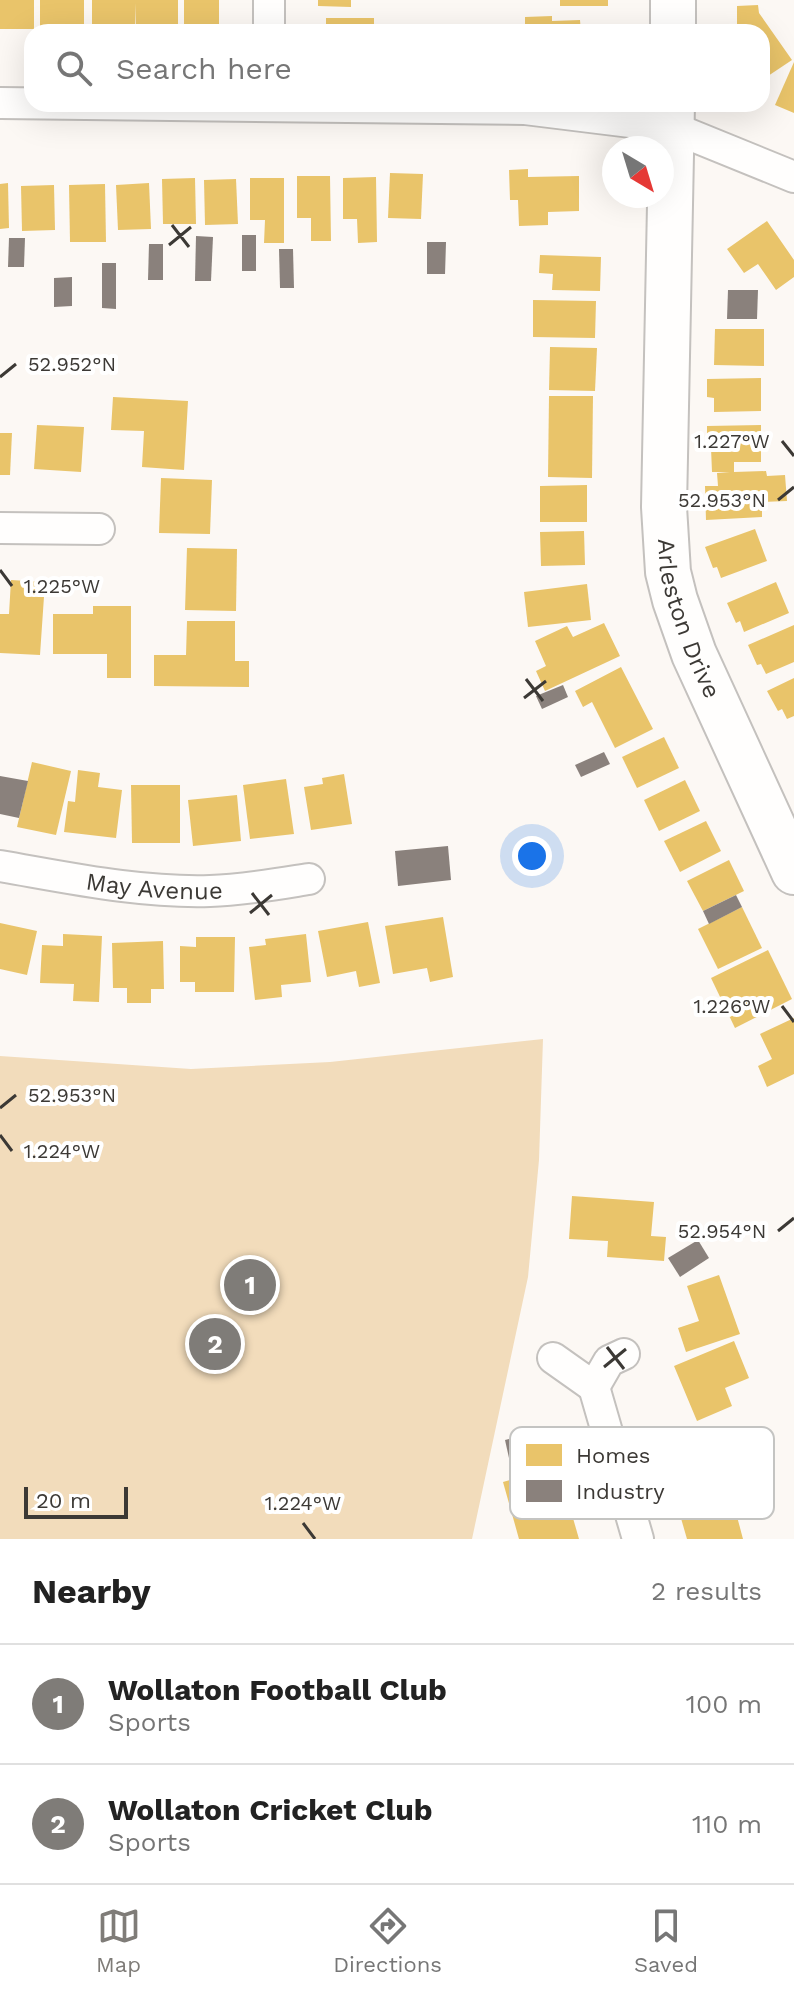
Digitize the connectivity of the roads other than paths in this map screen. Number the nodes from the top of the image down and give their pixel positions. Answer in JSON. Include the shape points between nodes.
{"nodes":[{"id":1,"x":269,"y":0,"type":"edge"},
{"id":2,"x":673,"y":0,"type":"edge"},
{"id":3,"x":269,"y":24,"type":"edge"},
{"id":4,"x":673,"y":24,"type":"edge"},
{"id":5,"x":0,"y":103,"type":"edge"},
{"id":6,"x":24,"y":103,"type":"edge"},
{"id":7,"x":588,"y":112,"type":"edge"},
{"id":8,"x":672,"y":116,"type":"edge"},
{"id":9,"x":794,"y":177,"type":"edge"},
{"id":10,"x":0,"y":528,"type":"edge"},
{"id":11,"x":99,"y":529,"type":"dead end"},
{"id":12,"x":0,"y":866,"type":"edge"},
{"id":13,"x":794,"y":872,"type":"edge"},
{"id":14,"x":309,"y":879,"type":"dead end"},
{"id":15,"x":624,"y":1354,"type":"dead end"},
{"id":16,"x":553,"y":1358,"type":"dead end"},
{"id":17,"x":594,"y":1387,"type":"junction"},
{"id":18,"x":606,"y":1427,"type":"edge"},
{"id":19,"x":632,"y":1519,"type":"edge"},
{"id":20,"x":638,"y":1539,"type":"edge"}],
"edges":[{"from":1,"to":3,"type":"street"},
{"from":2,"to":4,"type":"street"},
{"from":5,"to":6,"type":"street"},
{"from":7,"to":8,"type":"street"},
{"from":8,"to":9,"type":"street"},
{"from":8,"to":13,"type":"street","name":"Arleston Drive","via":[[664,507],[668,572],[694,654]]},
{"from":10,"to":11,"type":"street"},
{"from":12,"to":14,"type":"street","name":"May Avenue","via":[[165,890],[212,891]]},
{"from":15,"to":17,"type":"street","via":[[609,1361]]},
{"from":16,"to":17,"type":"street"},
{"from":17,"to":18,"type":"street"},
{"from":19,"to":20,"type":"street"}]}
